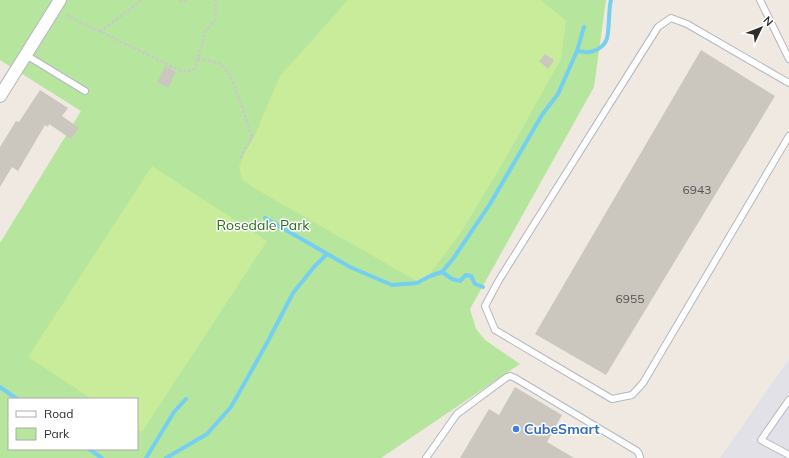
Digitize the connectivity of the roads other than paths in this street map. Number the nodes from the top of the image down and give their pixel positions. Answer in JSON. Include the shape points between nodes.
{"nodes":[{"id":1,"x":760,"y":0,"type":"edge"},
{"id":2,"x":57,"y":5,"type":"edge"},
{"id":3,"x":26,"y":55,"type":"junction"},
{"id":4,"x":789,"y":59,"type":"edge"},
{"id":5,"x":789,"y":83,"type":"edge"},
{"id":6,"x":85,"y":91,"type":"dead end"},
{"id":7,"x":0,"y":96,"type":"edge"},
{"id":8,"x":789,"y":136,"type":"edge"},
{"id":9,"x":789,"y":400,"type":"edge"},
{"id":10,"x":789,"y":455,"type":"edge"},
{"id":11,"x":426,"y":458,"type":"edge"},
{"id":12,"x":640,"y":458,"type":"edge"}],
"edges":[{"from":1,"to":4,"type":"lane"},
{"from":2,"to":3,"type":"street"},
{"from":3,"to":6,"type":"lane"},
{"from":3,"to":7,"type":"street"},
{"from":5,"to":8,"type":"lane","via":[[686,24],[671,18],[658,27],[485,306],[495,330],[612,399],[632,395],[643,383]]},
{"from":9,"to":10,"type":"lane","via":[[761,440]]},
{"from":11,"to":12,"type":"lane","via":[[457,414],[510,376],[637,451]]}]}
